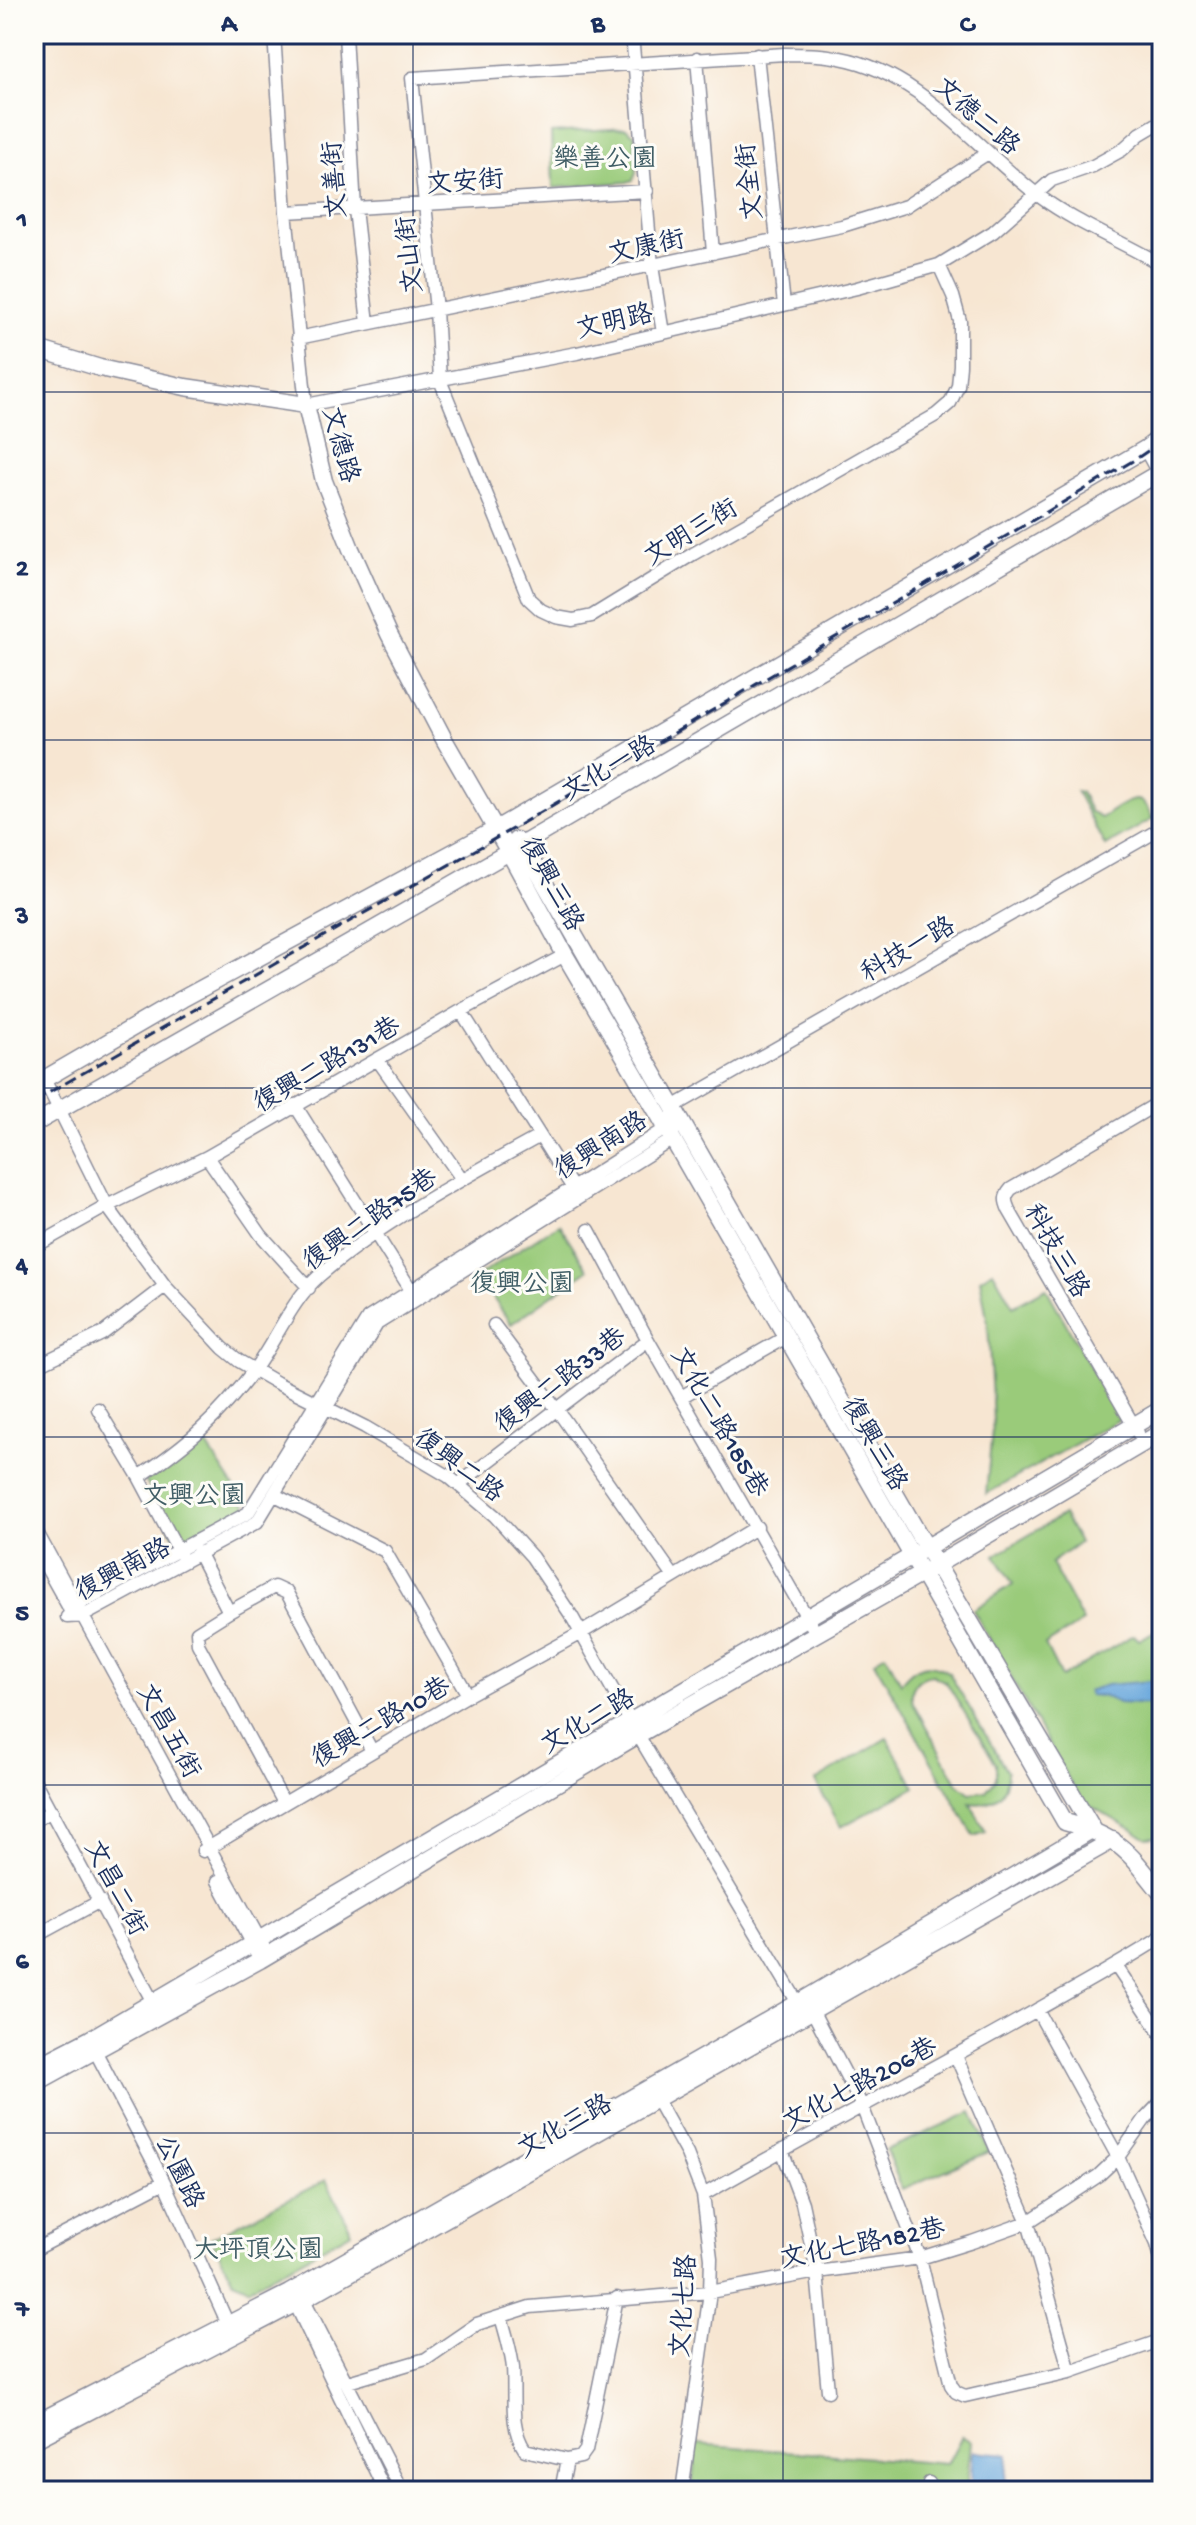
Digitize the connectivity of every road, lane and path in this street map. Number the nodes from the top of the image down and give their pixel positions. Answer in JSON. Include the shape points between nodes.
{"nodes":[{"id":1,"x":274,"y":34,"type":"edge"},
{"id":2,"x":345,"y":34,"type":"edge"},
{"id":3,"x":632,"y":34,"type":"edge"},
{"id":4,"x":757,"y":55,"type":"junction"},
{"id":5,"x":697,"y":58,"type":"junction"},
{"id":6,"x":635,"y":63,"type":"junction"},
{"id":7,"x":412,"y":78,"type":"joint"},
{"id":8,"x":1162,"y":121,"type":"edge"},
{"id":9,"x":988,"y":153,"type":"junction"},
{"id":10,"x":647,"y":191,"type":"junction"},
{"id":11,"x":1037,"y":194,"type":"junction"},
{"id":12,"x":425,"y":205,"type":"junction"},
{"id":13,"x":355,"y":209,"type":"junction"},
{"id":14,"x":286,"y":212,"type":"junction"},
{"id":15,"x":776,"y":240,"type":"junction"},
{"id":16,"x":713,"y":253,"type":"junction"},
{"id":17,"x":939,"y":265,"type":"junction"},
{"id":18,"x":1162,"y":265,"type":"edge"},
{"id":19,"x":652,"y":266,"type":"junction"},
{"id":20,"x":784,"y":305,"type":"junction"},
{"id":21,"x":436,"y":310,"type":"junction"},
{"id":22,"x":368,"y":323,"type":"junction"},
{"id":23,"x":663,"y":333,"type":"junction"},
{"id":24,"x":298,"y":338,"type":"junction"},
{"id":25,"x":34,"y":348,"type":"edge"},
{"id":26,"x":440,"y":380,"type":"junction"},
{"id":27,"x":306,"y":405,"type":"junction"},
{"id":28,"x":1162,"y":436,"type":"edge"},
{"id":29,"x":1145,"y":449,"type":"junction"},
{"id":30,"x":1161,"y":475,"type":"edge"},
{"id":31,"x":1162,"y":828,"type":"edge"},
{"id":32,"x":496,"y":829,"type":"junction"},
{"id":33,"x":516,"y":848,"type":"junction"},
{"id":34,"x":565,"y":955,"type":"junction"},
{"id":35,"x":461,"y":1011,"type":"junction"},
{"id":36,"x":377,"y":1059,"type":"junction"},
{"id":37,"x":39,"y":1082,"type":"edge"},
{"id":38,"x":1162,"y":1101,"type":"edge"},
{"id":39,"x":295,"y":1105,"type":"junction"},
{"id":40,"x":673,"y":1107,"type":"junction"},
{"id":41,"x":59,"y":1109,"type":"junction"},
{"id":42,"x":34,"y":1124,"type":"edge"},
{"id":43,"x":670,"y":1133,"type":"junction"},
{"id":44,"x":540,"y":1136,"type":"junction"},
{"id":45,"x":207,"y":1157,"type":"junction"},
{"id":46,"x":462,"y":1179,"type":"junction"},
{"id":47,"x":572,"y":1187,"type":"junction"},
{"id":48,"x":579,"y":1199,"type":"junction"},
{"id":49,"x":107,"y":1206,"type":"junction"},
{"id":50,"x":589,"y":1230,"type":"dead end"},
{"id":51,"x":376,"y":1234,"type":"junction"},
{"id":52,"x":742,"y":1242,"type":"junction"},
{"id":53,"x":34,"y":1247,"type":"edge"},
{"id":54,"x":165,"y":1286,"type":"junction"},
{"id":55,"x":309,"y":1288,"type":"junction"},
{"id":56,"x":411,"y":1290,"type":"junction"},
{"id":57,"x":494,"y":1325,"type":"dead end"},
{"id":58,"x":786,"y":1337,"type":"junction"},
{"id":59,"x":648,"y":1340,"type":"junction"},
{"id":60,"x":34,"y":1367,"type":"edge"},
{"id":61,"x":255,"y":1369,"type":"junction"},
{"id":62,"x":342,"y":1373,"type":"junction"},
{"id":63,"x":681,"y":1397,"type":"junction"},
{"id":64,"x":322,"y":1406,"type":"junction"},
{"id":65,"x":556,"y":1408,"type":"junction"},
{"id":66,"x":98,"y":1409,"type":"dead end"},
{"id":67,"x":1162,"y":1409,"type":"edge"},
{"id":68,"x":1133,"y":1425,"type":"junction"},
{"id":69,"x":1162,"y":1432,"type":"edge"},
{"id":70,"x":1144,"y":1442,"type":"junction"},
{"id":71,"x":139,"y":1477,"type":"junction"},
{"id":72,"x":459,"y":1484,"type":"junction"},
{"id":73,"x":275,"y":1495,"type":"junction"},
{"id":74,"x":34,"y":1527,"type":"edge"},
{"id":75,"x":757,"y":1527,"type":"junction"},
{"id":76,"x":34,"y":1545,"type":"edge"},
{"id":77,"x":198,"y":1552,"type":"junction"},
{"id":78,"x":920,"y":1553,"type":"junction"},
{"id":79,"x":180,"y":1555,"type":"junction"},
{"id":80,"x":930,"y":1569,"type":"junction"},
{"id":81,"x":674,"y":1577,"type":"junction"},
{"id":82,"x":229,"y":1612,"type":"junction"},
{"id":83,"x":74,"y":1613,"type":"junction"},
{"id":84,"x":812,"y":1626,"type":"junction"},
{"id":85,"x":581,"y":1633,"type":"junction"},
{"id":86,"x":468,"y":1695,"type":"junction"},
{"id":87,"x":634,"y":1729,"type":"junction"},
{"id":88,"x":372,"y":1751,"type":"junction"},
{"id":89,"x":34,"y":1780,"type":"edge"},
{"id":90,"x":284,"y":1803,"type":"junction"},
{"id":91,"x":52,"y":1811,"type":"junction"},
{"id":92,"x":34,"y":1821,"type":"edge"},
{"id":93,"x":1093,"y":1829,"type":"junction"},
{"id":94,"x":1113,"y":1840,"type":"junction"},
{"id":95,"x":206,"y":1850,"type":"junction"},
{"id":96,"x":1162,"y":1894,"type":"edge"},
{"id":97,"x":100,"y":1901,"type":"junction"},
{"id":98,"x":34,"y":1937,"type":"edge"},
{"id":99,"x":1162,"y":1937,"type":"edge"},
{"id":100,"x":255,"y":1942,"type":"junction"},
{"id":101,"x":264,"y":1957,"type":"junction"},
{"id":102,"x":1116,"y":1966,"type":"junction"},
{"id":103,"x":806,"y":2008,"type":"junction"},
{"id":104,"x":157,"y":2009,"type":"junction"},
{"id":105,"x":1037,"y":2010,"type":"junction"},
{"id":106,"x":1162,"y":2035,"type":"edge"},
{"id":107,"x":93,"y":2045,"type":"junction"},
{"id":108,"x":956,"y":2056,"type":"junction"},
{"id":109,"x":34,"y":2068,"type":"edge"},
{"id":110,"x":34,"y":2084,"type":"edge"},
{"id":111,"x":654,"y":2094,"type":"junction"},
{"id":112,"x":1162,"y":2101,"type":"edge"},
{"id":113,"x":862,"y":2106,"type":"junction"},
{"id":114,"x":782,"y":2150,"type":"junction"},
{"id":115,"x":1118,"y":2157,"type":"junction"},
{"id":116,"x":164,"y":2182,"type":"junction"},
{"id":117,"x":703,"y":2195,"type":"junction"},
{"id":118,"x":1028,"y":2222,"type":"junction"},
{"id":119,"x":1160,"y":2243,"type":"edge"},
{"id":120,"x":34,"y":2250,"type":"edge"},
{"id":121,"x":920,"y":2258,"type":"junction"},
{"id":122,"x":1162,"y":2262,"type":"edge"},
{"id":123,"x":817,"y":2272,"type":"junction"},
{"id":124,"x":710,"y":2292,"type":"junction"},
{"id":125,"x":297,"y":2296,"type":"junction"},
{"id":126,"x":617,"y":2298,"type":"junction"},
{"id":127,"x":501,"y":2317,"type":"junction"},
{"id":128,"x":228,"y":2324,"type":"junction"},
{"id":129,"x":1162,"y":2340,"type":"edge"},
{"id":130,"x":1070,"y":2372,"type":"junction"},
{"id":131,"x":348,"y":2382,"type":"junction"},
{"id":132,"x":828,"y":2391,"type":"dead end"},
{"id":133,"x":34,"y":2424,"type":"edge"},
{"id":134,"x":34,"y":2440,"type":"edge"},
{"id":135,"x":567,"y":2460,"type":"junction"},
{"id":136,"x":385,"y":2491,"type":"edge"},
{"id":137,"x":402,"y":2491,"type":"edge"},
{"id":138,"x":561,"y":2491,"type":"edge"},
{"id":139,"x":682,"y":2491,"type":"edge"}],
"edges":[{"from":1,"to":14,"type":"street","name":"文德路"},
{"from":2,"to":13,"type":"street","name":"文善街"},
{"from":3,"to":6,"type":"street"},
{"from":4,"to":5,"type":"street","name":"文德二路"},
{"from":4,"to":9,"type":"street","name":"文德二路","via":[[819,54],[887,73]]},
{"from":4,"to":15,"type":"street","name":"文全街"},
{"from":5,"to":6,"type":"street","name":"文德二路"},
{"from":5,"to":16,"type":"street"},
{"from":6,"to":7,"type":"street","name":"文德二路"},
{"from":6,"to":10,"type":"street"},
{"from":7,"to":12,"type":"street","name":"文山街"},
{"from":8,"to":11,"type":"street","name":"文明路","via":[[1122,150],[1052,180]]},
{"from":9,"to":11,"type":"street","name":"文德二路"},
{"from":9,"to":15,"type":"street","name":"文康街","via":[[906,206]]},
{"from":10,"to":12,"type":"street","name":"文安街"},
{"from":10,"to":19,"type":"street"},
{"from":11,"to":17,"type":"street","name":"文明路","via":[[993,232]]},
{"from":11,"to":18,"type":"street","name":"文德二路"},
{"from":12,"to":13,"type":"street","name":"文安街"},
{"from":12,"to":21,"type":"street","name":"文山街"},
{"from":13,"to":14,"type":"street","name":"文安街"},
{"from":13,"to":22,"type":"street","name":"文善街"},
{"from":14,"to":24,"type":"street","name":"文德路"},
{"from":15,"to":16,"type":"street","name":"文康街"},
{"from":15,"to":20,"type":"street","name":"文全街"},
{"from":16,"to":19,"type":"street","name":"文康街"},
{"from":17,"to":20,"type":"street","name":"文明路"},
{"from":17,"to":26,"type":"street","name":"文明三街","via":[[960,321],[958,386],[950,403],[592,616],[556,617],[529,599]]},
{"from":19,"to":21,"type":"street","name":"文康街"},
{"from":19,"to":23,"type":"street"},
{"from":20,"to":23,"type":"street","name":"文明路"},
{"from":21,"to":22,"type":"street","name":"文康街"},
{"from":21,"to":26,"type":"street","name":"文山街"},
{"from":22,"to":24,"type":"street","name":"文康街"},
{"from":23,"to":26,"type":"street","name":"文明路"},
{"from":24,"to":27,"type":"street","name":"文德路"},
{"from":25,"to":27,"type":"street","name":"文明路","via":[[185,387]]},
{"from":26,"to":27,"type":"street","name":"文明路"},
{"from":27,"to":32,"type":"street","name":"文德路","via":[[324,481],[370,594]]},
{"from":28,"to":29,"type":"street","name":"文化一路"},
{"from":29,"to":30,"type":"street"},
{"from":29,"to":32,"type":"street","name":"文化一路"},
{"from":30,"to":33,"type":"street","name":"文化一路"},
{"from":31,"to":40,"type":"street","name":"科技一路"},
{"from":32,"to":33,"type":"street","name":"復興三路"},
{"from":32,"to":37,"type":"street","name":"文化一路"},
{"from":33,"to":34,"type":"street","name":"復興三路"},
{"from":33,"to":40,"type":"street","name":"復興三路"},
{"from":33,"to":41,"type":"street","name":"文化一路"},
{"from":34,"to":35,"type":"street","name":"復興二路131巷"},
{"from":34,"to":43,"type":"street","name":"復興三路"},
{"from":35,"to":36,"type":"street","name":"復興二路131巷"},
{"from":35,"to":44,"type":"street"},
{"from":36,"to":39,"type":"street","name":"復興二路131巷"},
{"from":36,"to":46,"type":"street"},
{"from":37,"to":41,"type":"street","name":"復興二路"},
{"from":38,"to":68,"type":"street","name":"科技三路","via":[[1011,1189],[1005,1202]]},
{"from":39,"to":45,"type":"street","name":"復興二路131巷"},
{"from":39,"to":51,"type":"street"},
{"from":40,"to":43,"type":"street","name":"復興南路"},
{"from":40,"to":52,"type":"street","name":"復興三路"},
{"from":41,"to":42,"type":"street","name":"文化一路"},
{"from":41,"to":49,"type":"street","name":"復興二路"},
{"from":43,"to":47,"type":"street","name":"復興南路"},
{"from":43,"to":48,"type":"street","name":"復興南路"},
{"from":43,"to":52,"type":"street","name":"復興三路"},
{"from":44,"to":46,"type":"street","name":"復興二路75巷"},
{"from":44,"to":47,"type":"street"},
{"from":45,"to":49,"type":"street","name":"復興二路131巷"},
{"from":45,"to":55,"type":"street","via":[[261,1235]]},
{"from":46,"to":51,"type":"street","name":"復興二路75巷"},
{"from":47,"to":48,"type":"street"},
{"from":47,"to":56,"type":"street","name":"復興南路"},
{"from":48,"to":62,"type":"street","name":"復興南路","via":[[377,1324]]},
{"from":49,"to":53,"type":"street","name":"復興二路131巷"},
{"from":49,"to":54,"type":"street","name":"復興二路"},
{"from":50,"to":59,"type":"street","name":"文化二路185巷"},
{"from":51,"to":55,"type":"street","name":"復興二路75巷"},
{"from":51,"to":56,"type":"street"},
{"from":52,"to":58,"type":"street","name":"復興三路"},
{"from":52,"to":78,"type":"street","name":"復興三路"},
{"from":54,"to":60,"type":"street","via":[[102,1334]]},
{"from":54,"to":61,"type":"street","name":"復興二路","via":[[223,1348]]},
{"from":55,"to":61,"type":"street","name":"復興二路75巷"},
{"from":56,"to":62,"type":"street","name":"復興南路","via":[[368,1318]]},
{"from":57,"to":65,"type":"street"},
{"from":58,"to":63,"type":"street"},
{"from":58,"to":78,"type":"street","name":"復興三路"},
{"from":59,"to":63,"type":"street","name":"文化二路185巷"},
{"from":59,"to":65,"type":"street","name":"復興二路33巷"},
{"from":61,"to":64,"type":"street","name":"復興二路"},
{"from":61,"to":71,"type":"street","name":"復興二路75巷","via":[[210,1423]]},
{"from":62,"to":64,"type":"street","name":"復興南路"},
{"from":63,"to":75,"type":"street","name":"文化二路185巷"},
{"from":64,"to":72,"type":"street","name":"復興二路"},
{"from":64,"to":73,"type":"street","name":"復興南路"},
{"from":64,"to":79,"type":"street","name":"復興南路","via":[[248,1513]]},
{"from":65,"to":72,"type":"street","name":"復興二路33巷"},
{"from":65,"to":81,"type":"street"},
{"from":66,"to":71,"type":"street"},
{"from":67,"to":68,"type":"street","name":"文化二路"},
{"from":68,"to":70,"type":"street","name":"科技三路"},
{"from":68,"to":78,"type":"street","name":"文化二路"},
{"from":69,"to":70,"type":"street","name":"文化二路"},
{"from":70,"to":80,"type":"street","name":"文化二路"},
{"from":71,"to":79,"type":"street"},
{"from":72,"to":85,"type":"street","name":"復興二路","via":[[532,1557]]},
{"from":73,"to":77,"type":"street","name":"復興南路","via":[[257,1522]]},
{"from":73,"to":86,"type":"street","via":[[385,1551]]},
{"from":74,"to":83,"type":"street","name":"文昌五街"},
{"from":75,"to":81,"type":"street","name":"復興二路10巷"},
{"from":75,"to":84,"type":"street","name":"文化二路185巷"},
{"from":76,"to":83,"type":"street","name":"文昌五街"},
{"from":77,"to":79,"type":"street","name":"復興南路"},
{"from":77,"to":82,"type":"street"},
{"from":78,"to":80,"type":"street","name":"復興三路"},
{"from":78,"to":84,"type":"street","name":"文化二路"},
{"from":79,"to":83,"type":"street","name":"復興南路"},
{"from":80,"to":84,"type":"street","name":"文化二路"},
{"from":80,"to":93,"type":"street","name":"復興三路","via":[[1065,1822]]},
{"from":81,"to":85,"type":"street","name":"復興二路10巷"},
{"from":82,"to":88,"type":"street","via":[[274,1587],[287,1593]]},
{"from":82,"to":90,"type":"street","via":[[197,1632],[198,1644]]},
{"from":83,"to":95,"type":"street","name":"文昌五街"},
{"from":84,"to":87,"type":"street","name":"文化二路"},
{"from":85,"to":86,"type":"street","name":"復興二路10巷"},
{"from":85,"to":87,"type":"street","name":"復興二路"},
{"from":86,"to":88,"type":"street","name":"復興二路10巷"},
{"from":87,"to":100,"type":"street","name":"文化二路"},
{"from":87,"to":101,"type":"street","name":"文化二路"},
{"from":87,"to":103,"type":"street","name":"復興二路"},
{"from":88,"to":90,"type":"street","name":"復興二路10巷"},
{"from":89,"to":91,"type":"street","name":"文昌二街"},
{"from":90,"to":95,"type":"street","name":"復興二路10巷"},
{"from":91,"to":92,"type":"street"},
{"from":91,"to":97,"type":"street","name":"文昌二街"},
{"from":93,"to":94,"type":"street","name":"復興三路"},
{"from":93,"to":103,"type":"street","name":"文化三路"},
{"from":94,"to":96,"type":"street","name":"復興三路","via":[[1127,1849]]},
{"from":94,"to":103,"type":"street","name":"文化三路"},
{"from":95,"to":100,"type":"street","name":"文昌五街"},
{"from":97,"to":98,"type":"street"},
{"from":97,"to":104,"type":"street","name":"文昌二街"},
{"from":99,"to":102,"type":"street","name":"文化七路206巷"},
{"from":100,"to":101,"type":"street","name":"文昌五街"},
{"from":100,"to":104,"type":"street","name":"文化二路"},
{"from":101,"to":104,"type":"street","name":"文化二路"},
{"from":102,"to":105,"type":"street","name":"文化七路206巷"},
{"from":102,"to":106,"type":"street"},
{"from":103,"to":111,"type":"street","name":"文化三路"},
{"from":103,"to":113,"type":"street","name":"復興二路"},
{"from":104,"to":107,"type":"street","name":"文化二路"},
{"from":105,"to":108,"type":"street","name":"文化七路206巷"},
{"from":105,"to":115,"type":"street"},
{"from":107,"to":109,"type":"street","name":"文化二路"},
{"from":107,"to":110,"type":"street","name":"文化二路"},
{"from":107,"to":116,"type":"street","name":"公園路"},
{"from":108,"to":113,"type":"street","name":"文化七路206巷"},
{"from":108,"to":118,"type":"street"},
{"from":111,"to":117,"type":"street","name":"文化七路"},
{"from":111,"to":125,"type":"street","name":"文化三路"},
{"from":112,"to":115,"type":"street","name":"文化七路182巷"},
{"from":113,"to":114,"type":"street","name":"文化七路206巷"},
{"from":113,"to":121,"type":"street","name":"復興二路"},
{"from":114,"to":117,"type":"street","name":"文化七路206巷"},
{"from":114,"to":123,"type":"street","via":[[802,2203]]},
{"from":115,"to":118,"type":"street","name":"文化七路182巷"},
{"from":115,"to":119,"type":"street"},
{"from":116,"to":120,"type":"street"},
{"from":116,"to":128,"type":"street","name":"公園路"},
{"from":117,"to":124,"type":"street","name":"文化七路"},
{"from":118,"to":121,"type":"street","name":"文化七路182巷"},
{"from":118,"to":130,"type":"street"},
{"from":119,"to":122,"type":"street"},
{"from":121,"to":123,"type":"street","name":"文化七路182巷"},
{"from":121,"to":130,"type":"street","name":"復興二路","via":[[956,2392],[965,2396]]},
{"from":123,"to":124,"type":"street","name":"文化七路182巷"},
{"from":123,"to":132,"type":"street"},
{"from":124,"to":126,"type":"street","name":"文化七路182巷"},
{"from":124,"to":139,"type":"street","name":"文化七路"},
{"from":125,"to":128,"type":"street","name":"文化三路"},
{"from":125,"to":131,"type":"street"},
{"from":125,"to":134,"type":"street","name":"文化三路"},
{"from":125,"to":136,"type":"street"},
{"from":126,"to":127,"type":"street","name":"文化七路182巷","via":[[530,2307]]},
{"from":126,"to":135,"type":"street","via":[[586,2450]]},
{"from":127,"to":131,"type":"street","name":"文化七路182巷","via":[[477,2324],[426,2359]]},
{"from":127,"to":135,"type":"street","via":[[510,2344],[516,2436],[525,2450]]},
{"from":128,"to":133,"type":"street","name":"文化三路"},
{"from":129,"to":130,"type":"street"},
{"from":131,"to":137,"type":"street"},
{"from":135,"to":138,"type":"street"}]}
